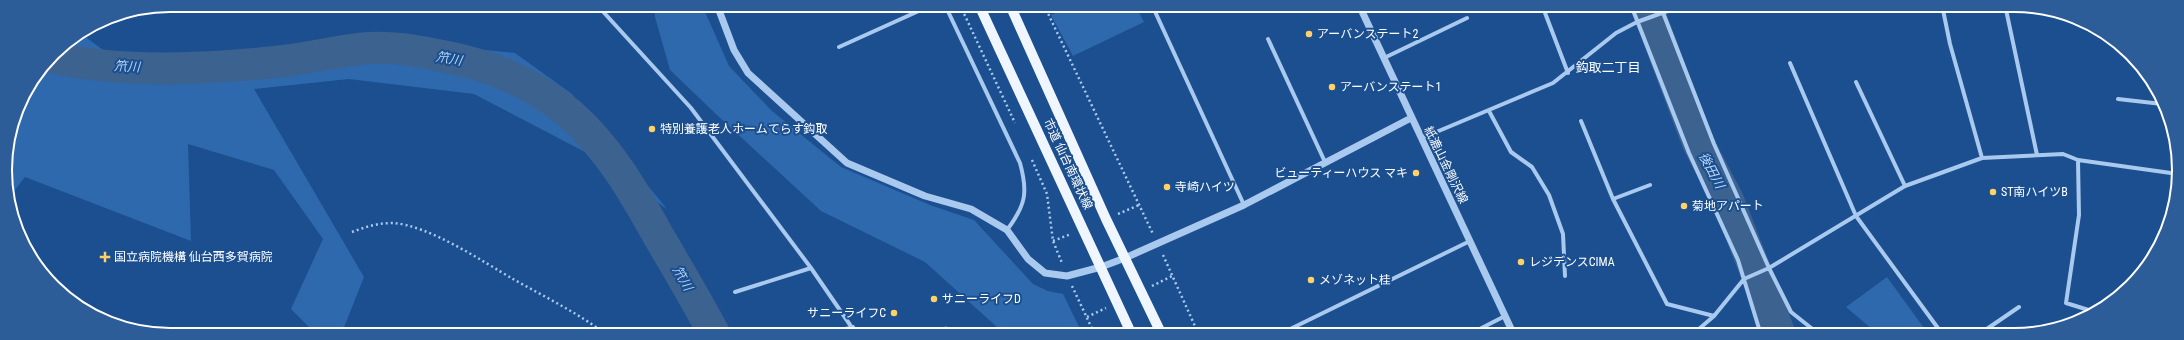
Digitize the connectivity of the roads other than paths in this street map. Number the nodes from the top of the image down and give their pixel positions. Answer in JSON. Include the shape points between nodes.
{"nodes":[{"id":1,"x":602,"y":12,"type":"edge"},
{"id":2,"x":720,"y":12,"type":"edge"},
{"id":3,"x":916,"y":12,"type":"edge"},
{"id":4,"x":948,"y":12,"type":"edge"},
{"id":5,"x":982,"y":12,"type":"edge"},
{"id":6,"x":1013,"y":12,"type":"edge"},
{"id":7,"x":1155,"y":12,"type":"edge"},
{"id":8,"x":1362,"y":12,"type":"edge"},
{"id":9,"x":1545,"y":12,"type":"edge"},
{"id":10,"x":1633,"y":12,"type":"edge"},
{"id":11,"x":1663,"y":12,"type":"joint"},
{"id":12,"x":1943,"y":12,"type":"edge"},
{"id":13,"x":2006,"y":12,"type":"edge"},
{"id":14,"x":1467,"y":18,"type":"dead end"},
{"id":15,"x":1637,"y":22,"type":"junction"},
{"id":16,"x":1268,"y":39,"type":"dead end"},
{"id":17,"x":839,"y":47,"type":"dead end"},
{"id":18,"x":1384,"y":58,"type":"junction"},
{"id":19,"x":1790,"y":63,"type":"dead end"},
{"id":20,"x":1568,"y":73,"type":"junction"},
{"id":21,"x":1856,"y":82,"type":"dead end"},
{"id":22,"x":2118,"y":99,"type":"dead end"},
{"id":23,"x":2157,"y":103,"type":"edge"},
{"id":24,"x":1489,"y":111,"type":"junction"},
{"id":25,"x":1411,"y":118,"type":"junction"},
{"id":26,"x":1581,"y":121,"type":"dead end"},
{"id":27,"x":1422,"y":138,"type":"junction"},
{"id":28,"x":2037,"y":155,"type":"junction"},
{"id":29,"x":1982,"y":158,"type":"junction"},
{"id":30,"x":2078,"y":160,"type":"junction"},
{"id":31,"x":1325,"y":162,"type":"junction"},
{"id":32,"x":2172,"y":173,"type":"edge"},
{"id":33,"x":1650,"y":185,"type":"dead end"},
{"id":34,"x":1905,"y":186,"type":"junction"},
{"id":35,"x":1613,"y":199,"type":"junction"},
{"id":36,"x":1244,"y":205,"type":"junction"},
{"id":37,"x":1856,"y":216,"type":"junction"},
{"id":38,"x":1007,"y":230,"type":"junction"},
{"id":39,"x":1470,"y":241,"type":"junction"},
{"id":40,"x":1125,"y":258,"type":"junction"},
{"id":41,"x":1101,"y":267,"type":"junction"},
{"id":42,"x":811,"y":268,"type":"junction"},
{"id":43,"x":1769,"y":268,"type":"junction"},
{"id":44,"x":1565,"y":276,"type":"dead end"},
{"id":45,"x":1744,"y":279,"type":"junction"},
{"id":46,"x":734,"y":292,"type":"dead end"},
{"id":47,"x":2019,"y":307,"type":"dead end"},
{"id":48,"x":2088,"y":310,"type":"edge"},
{"id":49,"x":1505,"y":316,"type":"junction"},
{"id":50,"x":1714,"y":316,"type":"junction"},
{"id":51,"x":852,"y":327,"type":"joint"},
{"id":52,"x":849,"y":328,"type":"edge"},
{"id":53,"x":1129,"y":328,"type":"edge"},
{"id":54,"x":1159,"y":328,"type":"edge"},
{"id":55,"x":1292,"y":328,"type":"edge"},
{"id":56,"x":1482,"y":328,"type":"edge"},
{"id":57,"x":1511,"y":328,"type":"edge"},
{"id":58,"x":1700,"y":328,"type":"edge"},
{"id":59,"x":1759,"y":328,"type":"edge"},
{"id":60,"x":1811,"y":328,"type":"edge"},
{"id":61,"x":1937,"y":328,"type":"edge"},
{"id":62,"x":1988,"y":328,"type":"edge"}],
"edges":[{"from":1,"to":42,"type":"street","via":[[691,108]]},
{"from":2,"to":38,"type":"street","via":[[734,50],[748,73],[846,163],[925,196],[971,208]]},
{"from":3,"to":17,"type":"street"},
{"from":4,"to":38,"type":"street","via":[[1020,163],[1026,185],[1023,202]]},
{"from":5,"to":41,"type":"main road","name":"市道 仙台南環状線"},
{"from":6,"to":40,"type":"main road","name":"市道 仙台南環状線"},
{"from":7,"to":36,"type":"street"},
{"from":8,"to":18,"type":"street","name":"紙漉山金剛沢線"},
{"from":9,"to":20,"type":"street"},
{"from":10,"to":15,"type":"street"},
{"from":11,"to":15,"type":"street"},
{"from":11,"to":43,"type":"street","via":[[1714,144]]},
{"from":12,"to":29,"type":"street"},
{"from":13,"to":28,"type":"street"},
{"from":14,"to":18,"type":"street"},
{"from":15,"to":20,"type":"street","via":[[1616,33]]},
{"from":15,"to":45,"type":"street","via":[[1689,153],[1738,260]]},
{"from":16,"to":31,"type":"street"},
{"from":18,"to":25,"type":"street","name":"紙漉山金剛沢線"},
{"from":19,"to":37,"type":"street"},
{"from":20,"to":24,"type":"street","via":[[1553,83]]},
{"from":21,"to":34,"type":"street"},
{"from":22,"to":23,"type":"street"},
{"from":24,"to":27,"type":"street"},
{"from":24,"to":44,"type":"street","via":[[1511,152],[1532,167],[1549,195],[1563,234]]},
{"from":25,"to":27,"type":"street","name":"紙漉山金剛沢線"},
{"from":25,"to":31,"type":"street"},
{"from":26,"to":35,"type":"street"},
{"from":27,"to":39,"type":"street","name":"紙漉山金剛沢線"},
{"from":28,"to":29,"type":"street"},
{"from":28,"to":30,"type":"street","via":[[2063,154]]},
{"from":29,"to":34,"type":"street"},
{"from":30,"to":32,"type":"street"},
{"from":30,"to":48,"type":"street","via":[[2079,215],[2066,303]]},
{"from":31,"to":36,"type":"street"},
{"from":33,"to":35,"type":"street"},
{"from":34,"to":37,"type":"street"},
{"from":35,"to":50,"type":"street","via":[[1667,304]]},
{"from":36,"to":40,"type":"street"},
{"from":37,"to":43,"type":"street"},
{"from":37,"to":61,"type":"street"},
{"from":38,"to":41,"type":"street","via":[[1028,259],[1045,273],[1067,276]]},
{"from":39,"to":49,"type":"street","name":"紙漉山金剛沢線"},
{"from":39,"to":55,"type":"street"},
{"from":40,"to":41,"type":"street"},
{"from":40,"to":54,"type":"main road","name":"市道 仙台南環状線"},
{"from":41,"to":53,"type":"main road","name":"市道 仙台南環状線"},
{"from":42,"to":46,"type":"street"},
{"from":42,"to":51,"type":"street"},
{"from":43,"to":45,"type":"street"},
{"from":43,"to":60,"type":"street","via":[[1792,312]]},
{"from":45,"to":50,"type":"street"},
{"from":45,"to":59,"type":"street"},
{"from":47,"to":62,"type":"street"},
{"from":49,"to":56,"type":"street"},
{"from":49,"to":57,"type":"street","name":"紙漉山金剛沢線"},
{"from":50,"to":58,"type":"street"},
{"from":51,"to":52,"type":"street"}]}
